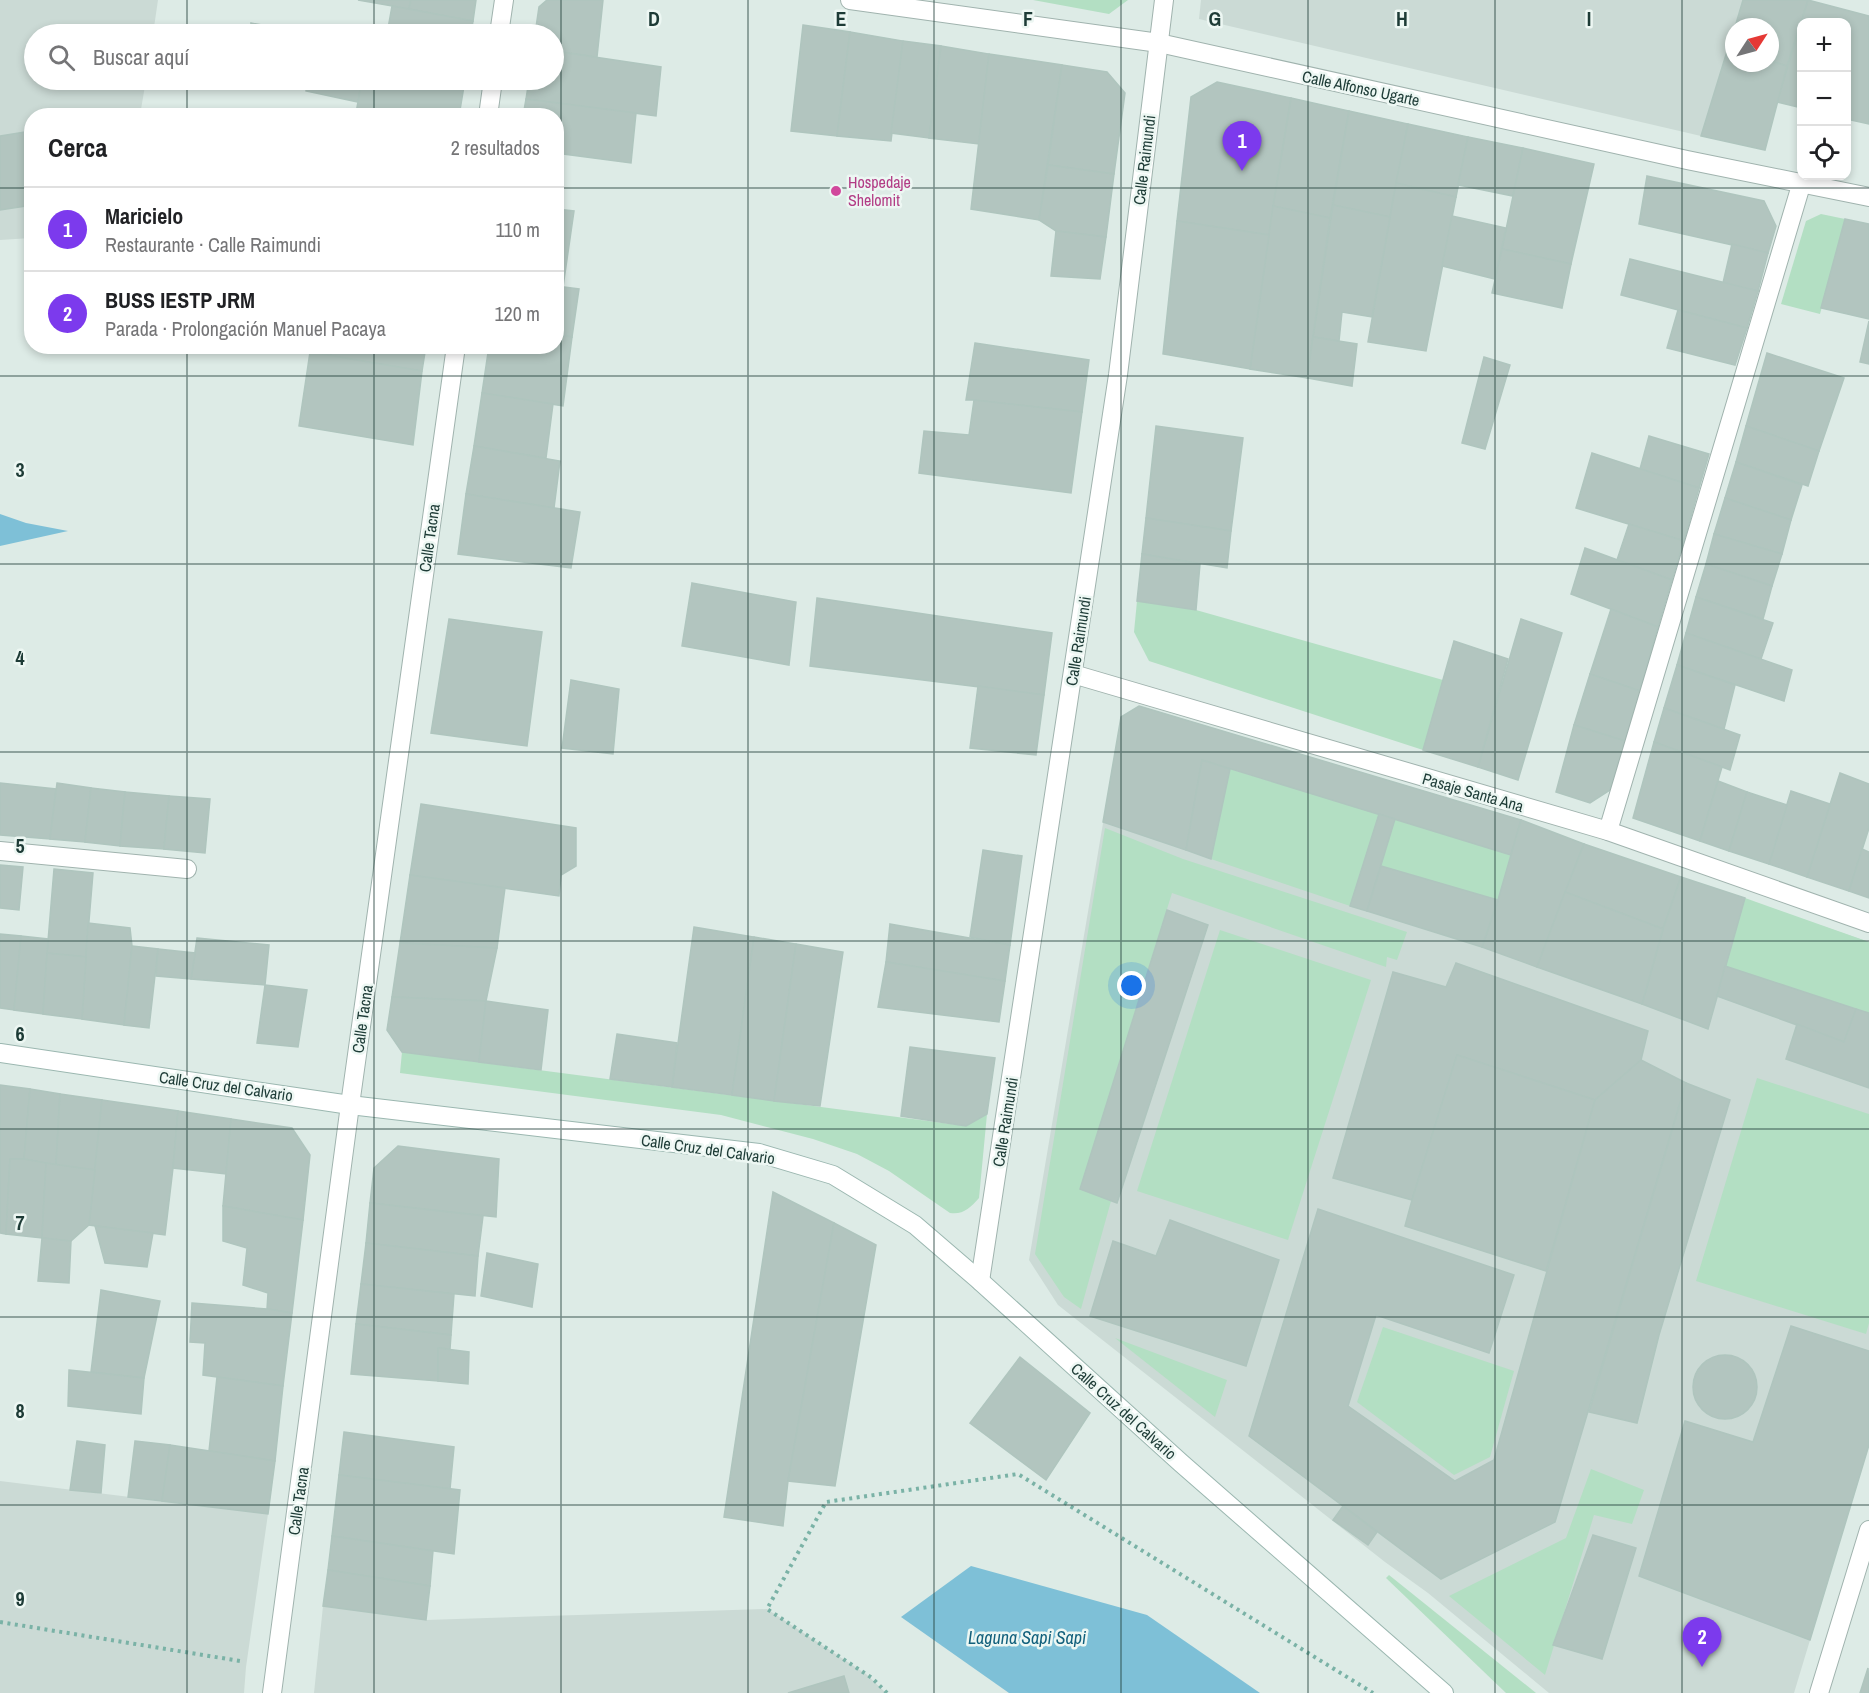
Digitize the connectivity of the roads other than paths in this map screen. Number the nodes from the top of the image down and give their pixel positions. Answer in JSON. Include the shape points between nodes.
{"nodes":[{"id":1,"x":504,"y":0,"type":"edge"},
{"id":2,"x":850,"y":0,"type":"edge"},
{"id":3,"x":1164,"y":0,"type":"edge"},
{"id":4,"x":500,"y":24,"type":"edge"},
{"id":5,"x":1159,"y":43,"type":"junction"},
{"id":6,"x":492,"y":90,"type":"edge"},
{"id":7,"x":489,"y":108,"type":"edge"},
{"id":8,"x":1802,"y":182,"type":"junction"},
{"id":9,"x":1869,"y":197,"type":"edge"},
{"id":10,"x":455,"y":354,"type":"edge"},
{"id":11,"x":1073,"y":674,"type":"junction"},
{"id":12,"x":1608,"y":831,"type":"junction"},
{"id":13,"x":0,"y":851,"type":"edge"},
{"id":14,"x":187,"y":869,"type":"dead end"},
{"id":15,"x":1869,"y":923,"type":"edge"},
{"id":16,"x":0,"y":1053,"type":"edge"},
{"id":17,"x":350,"y":1105,"type":"junction"},
{"id":18,"x":980,"y":1281,"type":"junction"},
{"id":19,"x":1869,"y":1530,"type":"edge"},
{"id":20,"x":272,"y":1693,"type":"edge"},
{"id":21,"x":1444,"y":1693,"type":"edge"},
{"id":22,"x":1819,"y":1693,"type":"edge"}],
"edges":[{"from":1,"to":4,"type":"street"},
{"from":2,"to":5,"type":"street","name":"Calle Alfonso Ugarte"},
{"from":3,"to":5,"type":"street","name":"Calle Raimundi"},
{"from":5,"to":8,"type":"street","name":"Calle Alfonso Ugarte"},
{"from":5,"to":11,"type":"street","name":"Calle Raimundi","via":[[1118,375]]},
{"from":6,"to":7,"type":"street"},
{"from":8,"to":9,"type":"street","name":"Calle Alfonso Ugarte"},
{"from":8,"to":12,"type":"street"},
{"from":10,"to":17,"type":"street","name":"Calle Tacna"},
{"from":11,"to":12,"type":"street","name":"Pasaje Santa Ana"},
{"from":11,"to":18,"type":"street","name":"Calle Raimundi"},
{"from":12,"to":15,"type":"street","name":"Pasaje Santa Ana"},
{"from":13,"to":14,"type":"street"},
{"from":16,"to":17,"type":"street","name":"Calle Cruz del Calvario"},
{"from":17,"to":18,"type":"street","name":"Calle Cruz del Calvario","via":[[759,1153],[833,1175],[915,1225]]},
{"from":17,"to":20,"type":"street","name":"Calle Tacna"},
{"from":18,"to":21,"type":"street","name":"Calle Cruz del Calvario"},
{"from":19,"to":22,"type":"street"}]}
